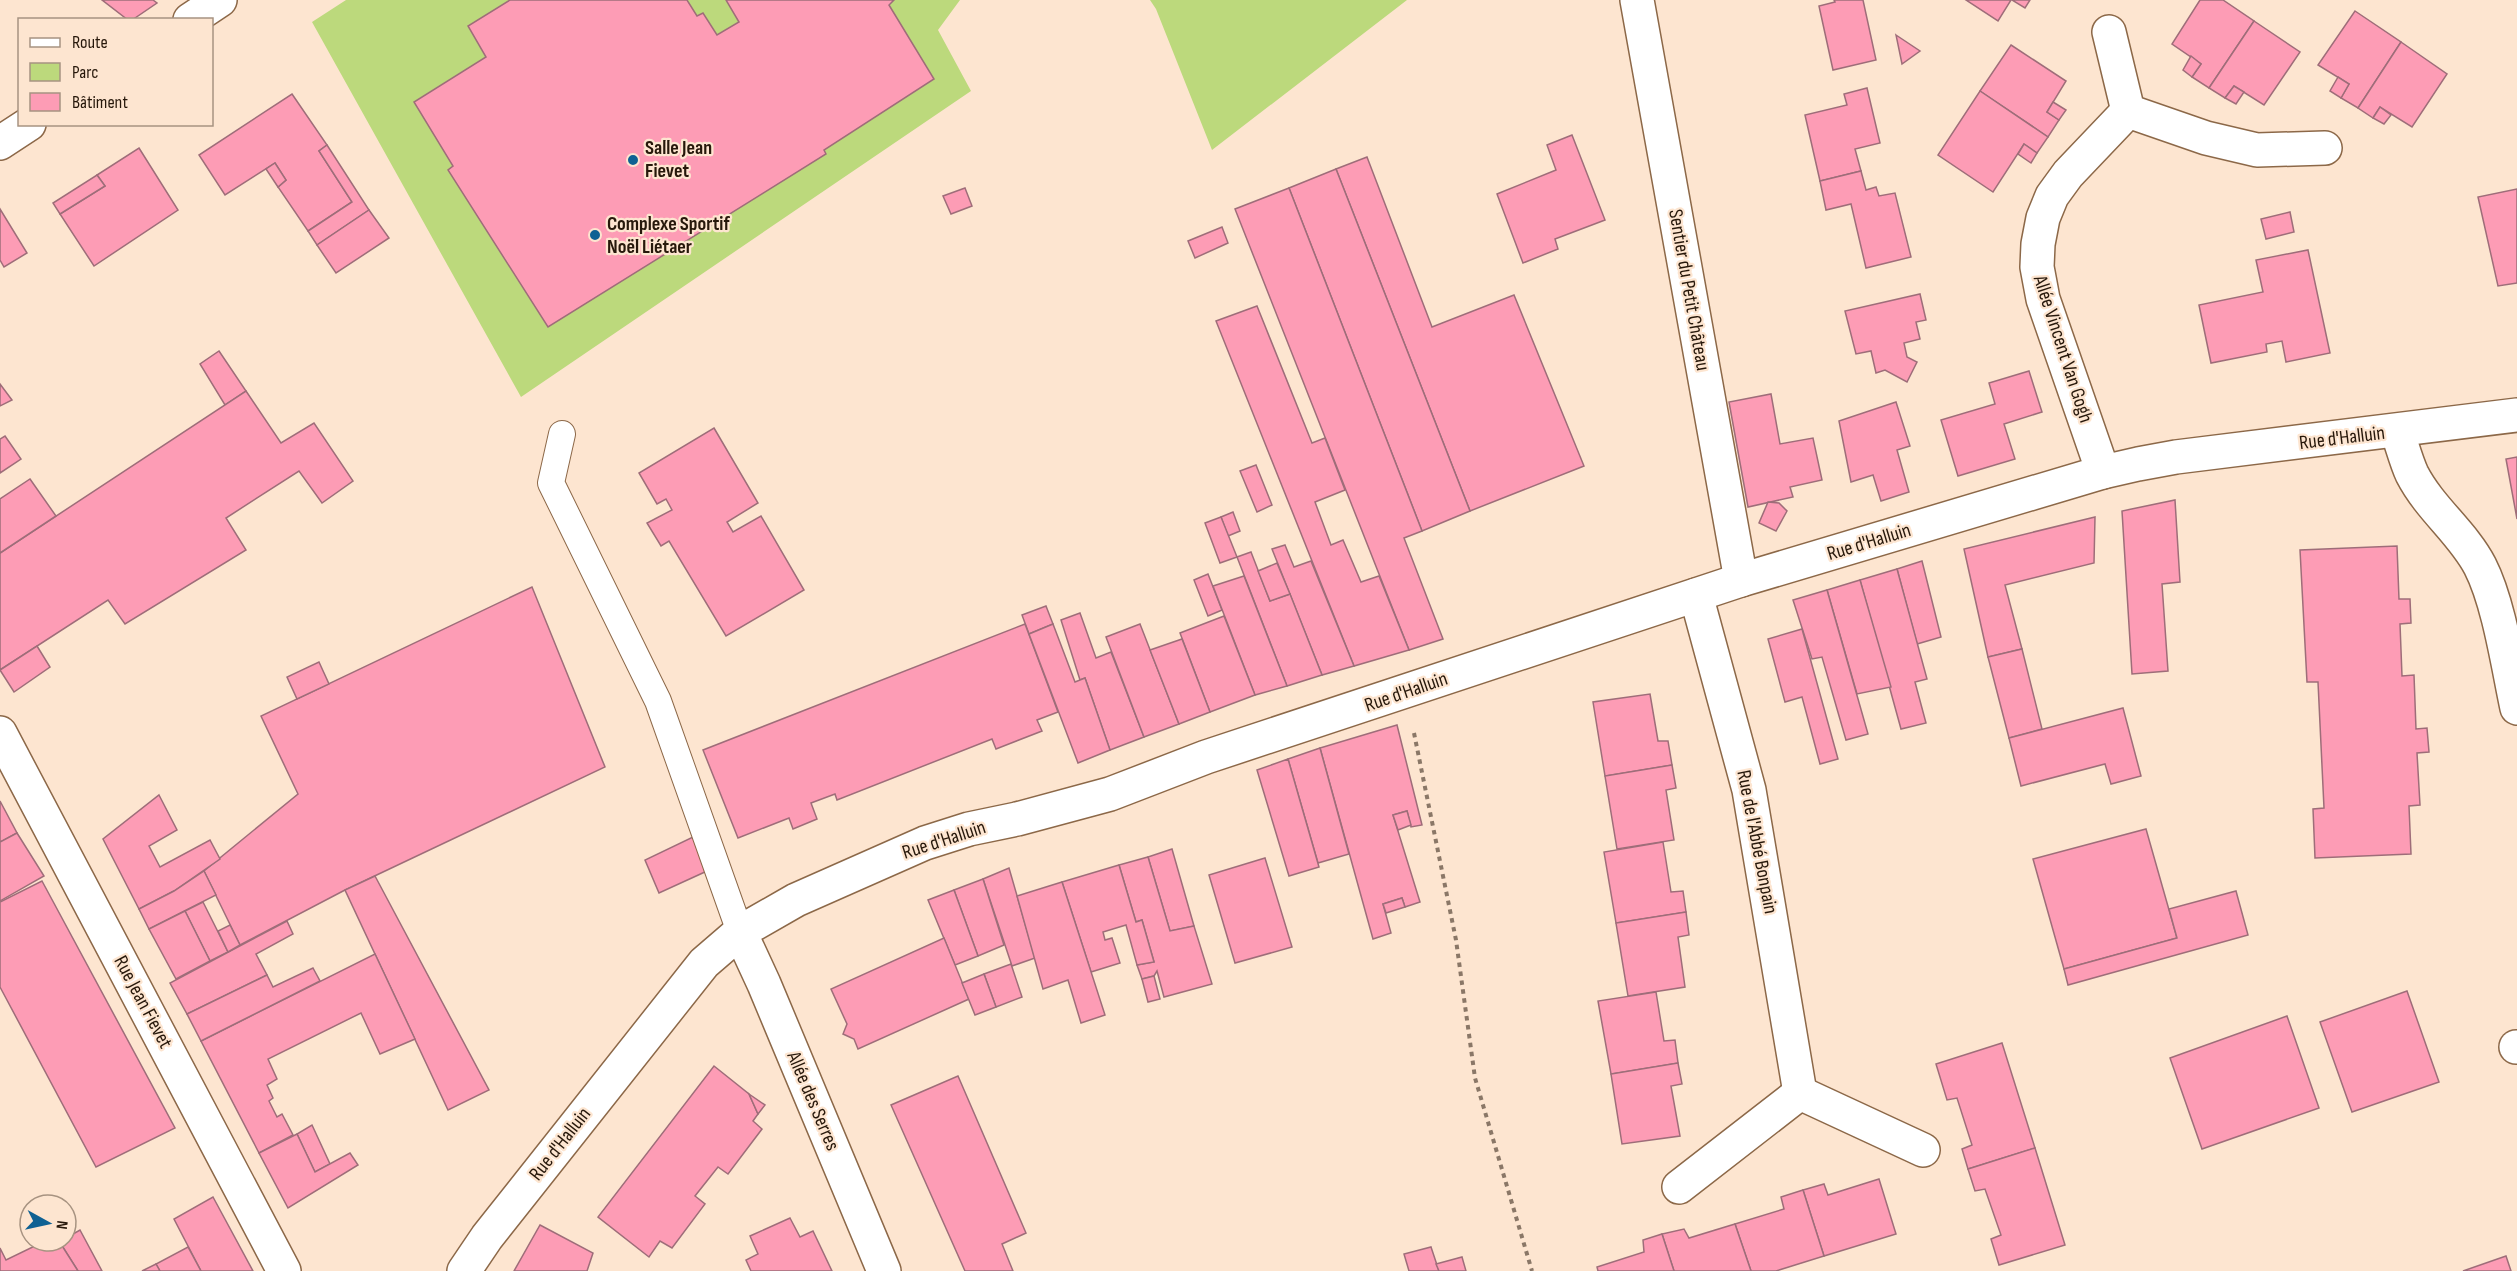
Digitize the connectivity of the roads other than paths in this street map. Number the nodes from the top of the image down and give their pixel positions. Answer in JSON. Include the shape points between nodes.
{"nodes":[{"id":1,"x":220,"y":0,"type":"edge"},
{"id":2,"x":1637,"y":0,"type":"edge"},
{"id":3,"x":193,"y":18,"type":"edge"},
{"id":4,"x":2109,"y":32,"type":"dead end"},
{"id":5,"x":2128,"y":111,"type":"junction"},
{"id":6,"x":26,"y":126,"type":"edge"},
{"id":7,"x":0,"y":143,"type":"edge"},
{"id":8,"x":2325,"y":148,"type":"dead end"},
{"id":9,"x":2517,"y":416,"type":"edge"},
{"id":10,"x":2397,"y":431,"type":"junction"},
{"id":11,"x":562,"y":434,"type":"dead end"},
{"id":12,"x":2103,"y":471,"type":"junction"},
{"id":13,"x":1741,"y":580,"type":"junction"},
{"id":14,"x":1695,"y":595,"type":"junction"},
{"id":15,"x":2517,"y":708,"type":"edge"},
{"id":16,"x":0,"y":734,"type":"edge"},
{"id":17,"x":740,"y":932,"type":"junction"},
{"id":18,"x":1800,"y":1093,"type":"junction"},
{"id":19,"x":1923,"y":1149,"type":"dead end"},
{"id":20,"x":1679,"y":1187,"type":"dead end"},
{"id":21,"x":284,"y":1271,"type":"edge"},
{"id":22,"x":464,"y":1271,"type":"edge"},
{"id":23,"x":884,"y":1271,"type":"edge"}],
"edges":[{"from":1,"to":3,"type":"street"},
{"from":2,"to":13,"type":"street","name":"Sentier du Petit Château"},
{"from":4,"to":5,"type":"street"},
{"from":5,"to":8,"type":"street","via":[[2206,138],[2257,150]]},
{"from":5,"to":12,"type":"street","name":"Allée Vincent Van Gogh","via":[[2052,196],[2038,244],[2037,267],[2043,299]]},
{"from":6,"to":7,"type":"street"},
{"from":9,"to":10,"type":"street","name":"Rue d'Halluin"},
{"from":10,"to":12,"type":"street","name":"Rue d'Halluin","via":[[2176,457]]},
{"from":10,"to":15,"type":"street","via":[[2412,475],[2482,569],[2491,592]]},
{"from":11,"to":17,"type":"lane","via":[[551,483],[658,701]]},
{"from":12,"to":13,"type":"street","name":"Rue d'Halluin"},
{"from":13,"to":14,"type":"street","name":"Rue d'Halluin"},
{"from":14,"to":17,"type":"street","name":"Rue d'Halluin","via":[[1206,757],[1110,794],[925,843],[796,900]]},
{"from":14,"to":18,"type":"street","name":"Rue de l'Abbé Bonpain","via":[[1749,790]]},
{"from":16,"to":21,"type":"street","name":"Rue Jean Fievet"},
{"from":17,"to":22,"type":"street","name":"Rue d'Halluin","via":[[686,984]]},
{"from":17,"to":23,"type":"street","name":"Allée des Serres"},
{"from":18,"to":19,"type":"street"},
{"from":18,"to":20,"type":"street"}]}
